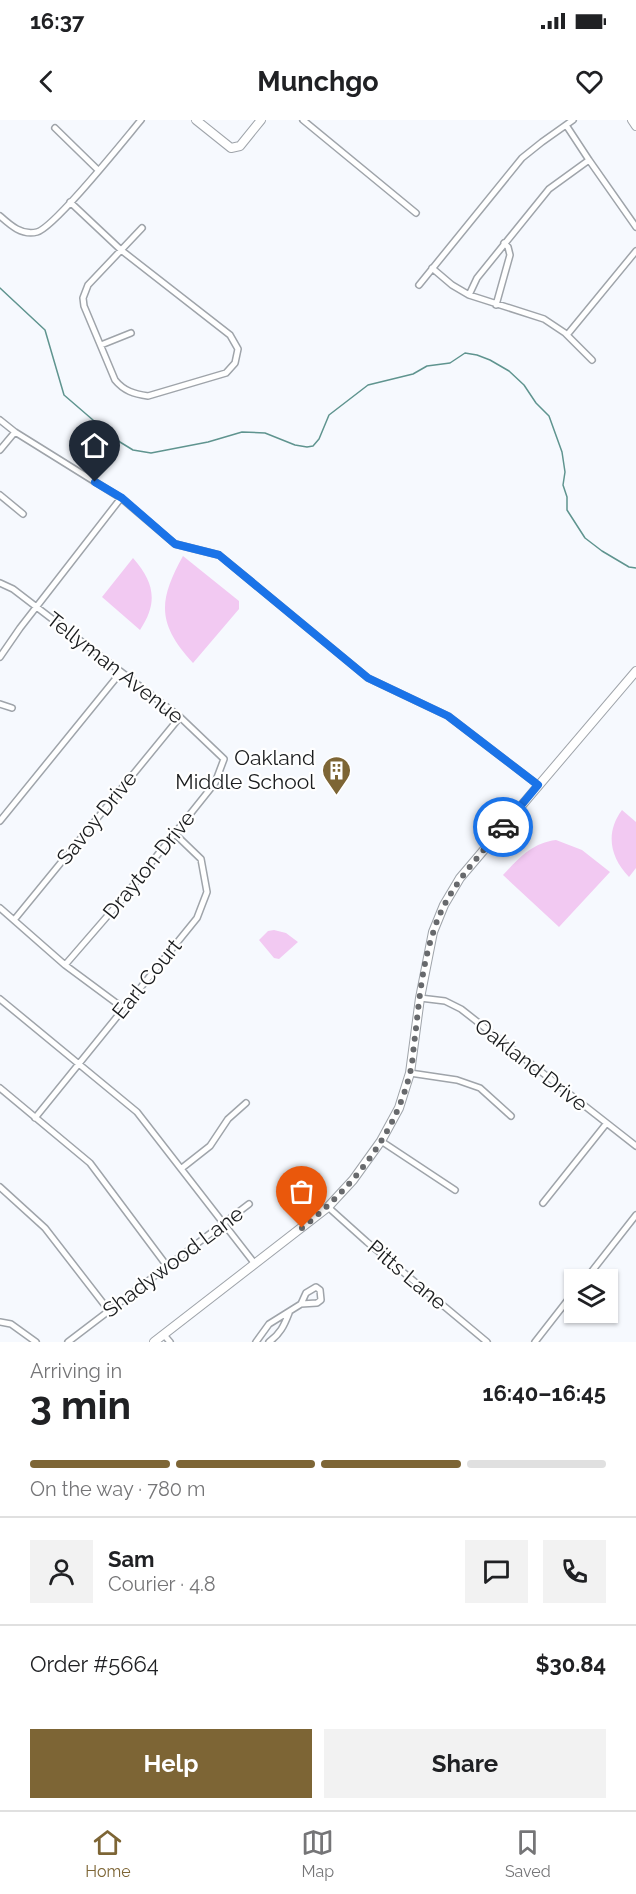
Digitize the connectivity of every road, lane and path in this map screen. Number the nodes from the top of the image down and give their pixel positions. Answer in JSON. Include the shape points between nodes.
{"nodes":[{"id":1,"x":141,"y":120,"type":"edge"},
{"id":2,"x":196,"y":120,"type":"edge"},
{"id":3,"x":261,"y":120,"type":"edge"},
{"id":4,"x":303,"y":120,"type":"edge"},
{"id":5,"x":573,"y":120,"type":"edge"},
{"id":6,"x":632,"y":120,"type":"edge"},
{"id":7,"x":566,"y":125,"type":"junction"},
{"id":8,"x":636,"y":126,"type":"edge"},
{"id":9,"x":55,"y":128,"type":"dead end"},
{"id":10,"x":589,"y":160,"type":"junction"},
{"id":11,"x":98,"y":170,"type":"junction"},
{"id":12,"x":70,"y":202,"type":"junction"},
{"id":13,"x":416,"y":213,"type":"dead end"},
{"id":14,"x":0,"y":216,"type":"edge"},
{"id":15,"x":636,"y":227,"type":"edge"},
{"id":16,"x":142,"y":228,"type":"dead end"},
{"id":17,"x":504,"y":243,"type":"junction"},
{"id":18,"x":121,"y":250,"type":"junction"},
{"id":19,"x":636,"y":251,"type":"edge"},
{"id":20,"x":432,"y":268,"type":"junction"},
{"id":21,"x":418,"y":285,"type":"dead end"},
{"id":22,"x":469,"y":295,"type":"junction"},
{"id":23,"x":496,"y":305,"type":"junction"},
{"id":24,"x":131,"y":333,"type":"dead end"},
{"id":25,"x":567,"y":334,"type":"junction"},
{"id":26,"x":100,"y":345,"type":"junction"},
{"id":27,"x":592,"y":360,"type":"dead end"},
{"id":28,"x":0,"y":420,"type":"edge"},
{"id":29,"x":15,"y":432,"type":"junction"},
{"id":30,"x":0,"y":450,"type":"edge"},
{"id":31,"x":0,"y":495,"type":"edge"},
{"id":32,"x":122,"y":498,"type":"junction"},
{"id":33,"x":23,"y":514,"type":"dead end"},
{"id":34,"x":0,"y":583,"type":"edge"},
{"id":35,"x":37,"y":608,"type":"junction"},
{"id":36,"x":0,"y":657,"type":"edge"},
{"id":37,"x":121,"y":672,"type":"junction"},
{"id":38,"x":636,"y":672,"type":"edge"},
{"id":39,"x":0,"y":704,"type":"edge"},
{"id":40,"x":12,"y":708,"type":"dead end"},
{"id":41,"x":180,"y":717,"type":"junction"},
{"id":42,"x":224,"y":759,"type":"joint"},
{"id":43,"x":538,"y":785,"type":"junction"},
{"id":44,"x":0,"y":821,"type":"edge"},
{"id":45,"x":174,"y":833,"type":"junction"},
{"id":46,"x":0,"y":908,"type":"edge"},
{"id":47,"x":14,"y":920,"type":"junction"},
{"id":48,"x":65,"y":966,"type":"junction"},
{"id":49,"x":420,"y":998,"type":"junction"},
{"id":50,"x":0,"y":999,"type":"edge"},
{"id":51,"x":123,"y":1008,"type":"junction"},
{"id":52,"x":79,"y":1063,"type":"junction"},
{"id":53,"x":410,"y":1073,"type":"junction"},
{"id":54,"x":0,"y":1088,"type":"edge"},
{"id":55,"x":246,"y":1103,"type":"dead end"},
{"id":56,"x":511,"y":1116,"type":"dead end"},
{"id":57,"x":35,"y":1118,"type":"junction"},
{"id":58,"x":606,"y":1124,"type":"junction"},
{"id":59,"x":381,"y":1141,"type":"junction"},
{"id":60,"x":636,"y":1146,"type":"edge"},
{"id":61,"x":182,"y":1168,"type":"junction"},
{"id":62,"x":0,"y":1187,"type":"edge"},
{"id":63,"x":454,"y":1190,"type":"dead end"},
{"id":64,"x":543,"y":1203,"type":"dead end"},
{"id":65,"x":249,"y":1204,"type":"dead end"},
{"id":66,"x":328,"y":1207,"type":"junction"},
{"id":67,"x":636,"y":1215,"type":"edge"},
{"id":68,"x":224,"y":1223,"type":"junction"},
{"id":69,"x":255,"y":1264,"type":"junction"},
{"id":70,"x":167,"y":1266,"type":"junction"},
{"id":71,"x":594,"y":1269,"type":"edge"},
{"id":72,"x":301,"y":1304,"type":"dead end"},
{"id":73,"x":564,"y":1305,"type":"edge"},
{"id":74,"x":110,"y":1312,"type":"junction"},
{"id":75,"x":289,"y":1313,"type":"junction"},
{"id":76,"x":0,"y":1323,"type":"edge"},
{"id":77,"x":164,"y":1335,"type":"junction"},
{"id":78,"x":36,"y":1342,"type":"edge"},
{"id":79,"x":68,"y":1342,"type":"edge"},
{"id":80,"x":154,"y":1342,"type":"edge"},
{"id":81,"x":170,"y":1342,"type":"edge"},
{"id":82,"x":256,"y":1342,"type":"edge"},
{"id":83,"x":269,"y":1342,"type":"edge"},
{"id":84,"x":487,"y":1342,"type":"edge"},
{"id":85,"x":535,"y":1342,"type":"edge"}],
"edges":[{"from":1,"to":11,"type":"street"},
{"from":2,"to":3,"type":"main road","via":[[231,148],[240,146]]},
{"from":4,"to":13,"type":"street"},
{"from":5,"to":7,"type":"street"},
{"from":6,"to":8,"type":"main road"},
{"from":7,"to":10,"type":"street"},
{"from":7,"to":20,"type":"street","via":[[522,158]]},
{"from":9,"to":11,"type":"street"},
{"from":10,"to":15,"type":"street"},
{"from":10,"to":17,"type":"street","via":[[549,189]]},
{"from":11,"to":12,"type":"street"},
{"from":12,"to":14,"type":"street","via":[[39,232],[22,231]]},
{"from":12,"to":18,"type":"street"},
{"from":16,"to":18,"type":"street"},
{"from":17,"to":22,"type":"street"},
{"from":17,"to":23,"type":"street","via":[[510,255]]},
{"from":18,"to":26,"type":"street","via":[[85,291],[84,306]]},
{"from":18,"to":26,"type":"street","via":[[230,335],[238,356],[226,373],[148,396],[131,393],[119,385]]},
{"from":19,"to":25,"type":"street"},
{"from":20,"to":21,"type":"street"},
{"from":20,"to":22,"type":"street"},
{"from":22,"to":23,"type":"street"},
{"from":23,"to":25,"type":"street","via":[[544,319]]},
{"from":24,"to":26,"type":"street"},
{"from":25,"to":27,"type":"street"},
{"from":28,"to":29,"type":"street"},
{"from":29,"to":30,"type":"street"},
{"from":29,"to":32,"type":"street"},
{"from":31,"to":33,"type":"street"},
{"from":32,"to":35,"type":"street"},
{"from":32,"to":43,"type":"street","via":[[175,544],[219,555],[368,678],[448,716]]},
{"from":34,"to":35,"type":"street","name":"Tellyman Avenue"},
{"from":35,"to":36,"type":"street"},
{"from":35,"to":37,"type":"street","name":"Tellyman Avenue"},
{"from":37,"to":41,"type":"street","name":"Tellyman Avenue"},
{"from":37,"to":44,"type":"street"},
{"from":38,"to":43,"type":"main road"},
{"from":39,"to":40,"type":"street"},
{"from":41,"to":42,"type":"street","name":"Tellyman Avenue"},
{"from":41,"to":47,"type":"street","name":"Savoy Drive"},
{"from":42,"to":45,"type":"street","name":"Drayton Drive","via":[[215,783]]},
{"from":43,"to":49,"type":"main road","via":[[460,878],[444,904],[433,932]]},
{"from":45,"to":48,"type":"street","name":"Drayton Drive"},
{"from":45,"to":51,"type":"street","name":"Earl Court","via":[[201,859],[207,892],[196,918]]},
{"from":46,"to":47,"type":"street"},
{"from":47,"to":48,"type":"street"},
{"from":48,"to":51,"type":"street"},
{"from":49,"to":53,"type":"main road"},
{"from":49,"to":58,"type":"street","name":"Oakland Drive","via":[[445,1001],[461,1009]]},
{"from":50,"to":52,"type":"street"},
{"from":51,"to":52,"type":"street","name":"Earl Court"},
{"from":52,"to":57,"type":"street","name":"Earl Court"},
{"from":52,"to":61,"type":"street","via":[[137,1112]]},
{"from":53,"to":56,"type":"street","via":[[457,1080],[480,1088]]},
{"from":53,"to":59,"type":"main road","via":[[399,1108]]},
{"from":54,"to":57,"type":"street"},
{"from":55,"to":61,"type":"street","via":[[228,1119],[210,1146]]},
{"from":57,"to":70,"type":"street","via":[[90,1163]]},
{"from":58,"to":60,"type":"street","name":"Oakland Drive"},
{"from":58,"to":64,"type":"street"},
{"from":59,"to":63,"type":"street"},
{"from":59,"to":66,"type":"main road"},
{"from":61,"to":68,"type":"street"},
{"from":62,"to":74,"type":"street","via":[[45,1228]]},
{"from":65,"to":68,"type":"street","name":"Shadywood Lane"},
{"from":66,"to":69,"type":"main road"},
{"from":66,"to":84,"type":"street","name":"Pitts Lane"},
{"from":67,"to":71,"type":"street"},
{"from":68,"to":69,"type":"street"},
{"from":68,"to":70,"type":"street","name":"Shadywood Lane"},
{"from":69,"to":77,"type":"main road"},
{"from":70,"to":74,"type":"street","name":"Shadywood Lane"},
{"from":72,"to":75,"type":"street"},
{"from":73,"to":85,"type":"street"},
{"from":74,"to":79,"type":"street","name":"Shadywood Lane"},
{"from":75,"to":82,"type":"street","via":[[269,1324]]},
{"from":75,"to":83,"type":"street","via":[[284,1327]]},
{"from":76,"to":78,"type":"street","via":[[11,1324]]},
{"from":77,"to":80,"type":"main road"},
{"from":77,"to":81,"type":"street"}]}
